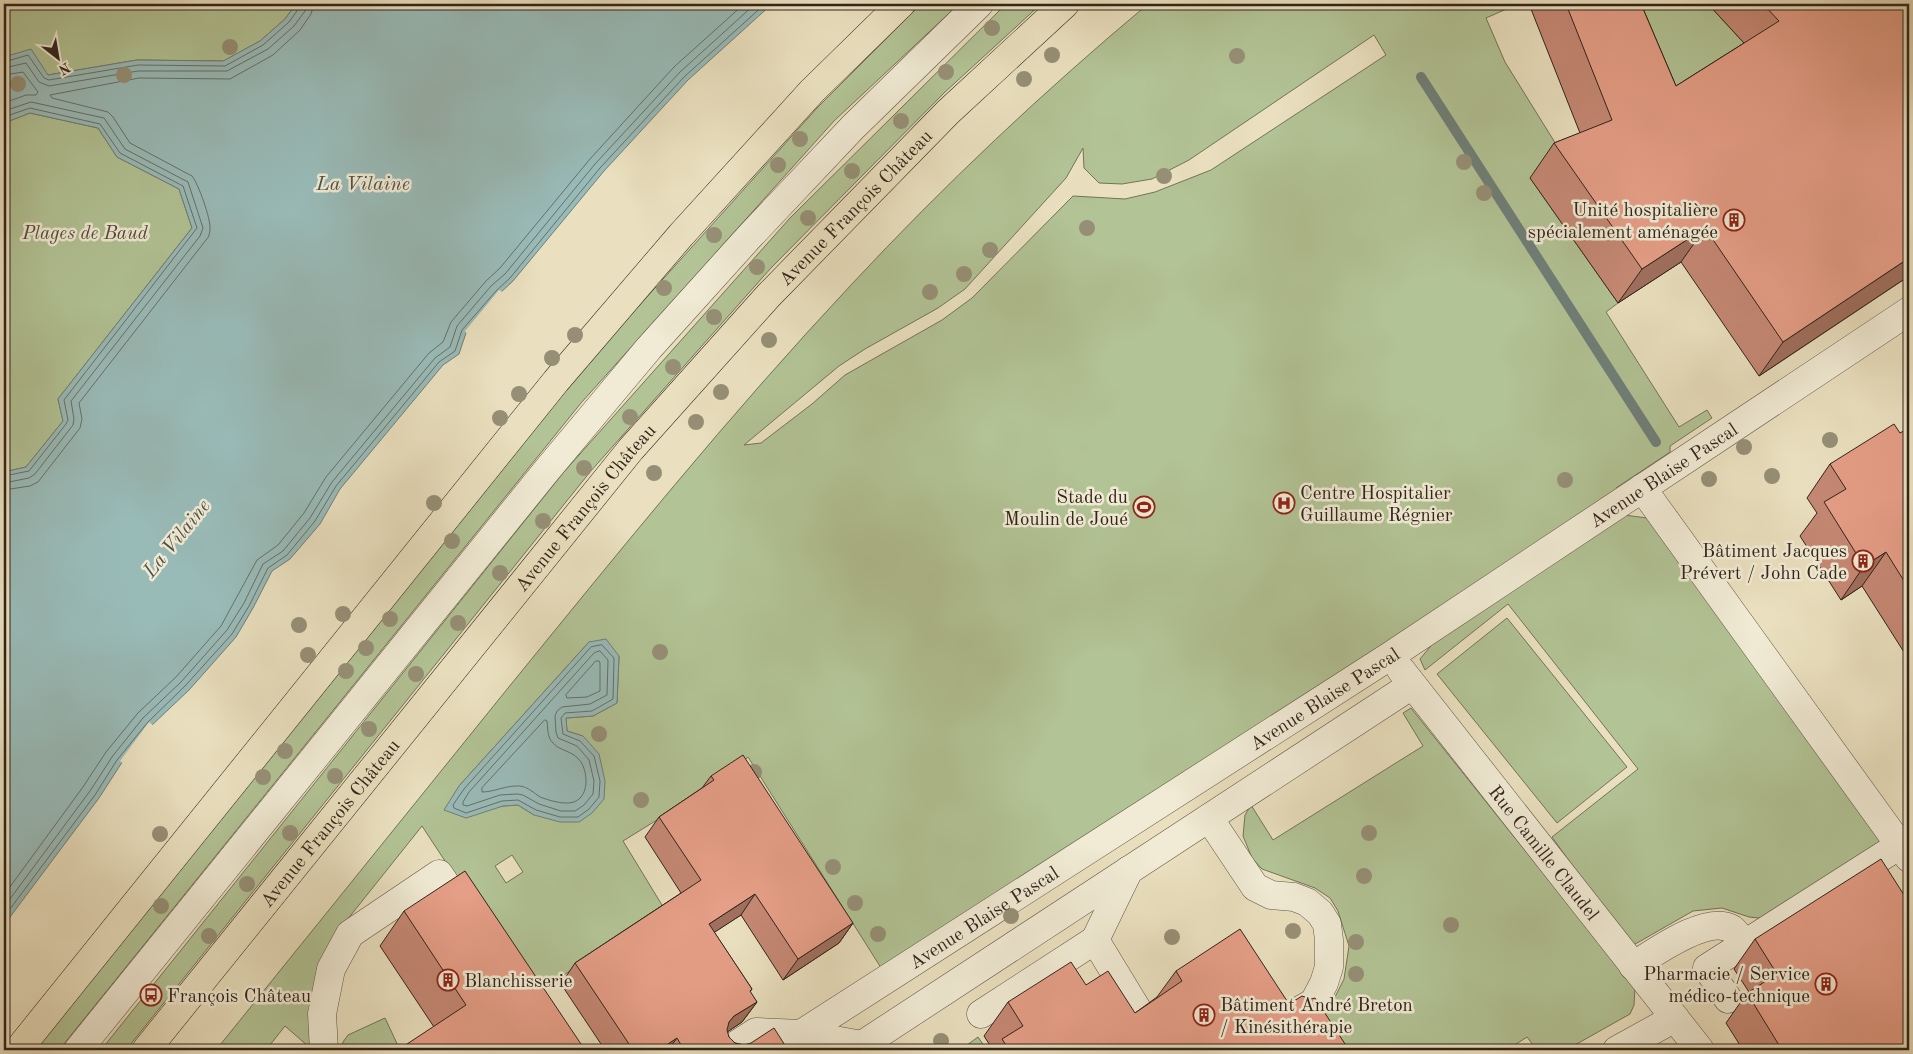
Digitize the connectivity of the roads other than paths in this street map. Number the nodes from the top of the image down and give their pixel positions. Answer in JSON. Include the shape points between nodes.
{"nodes":[{"id":1,"x":900,"y":4,"type":"edge"},
{"id":2,"x":979,"y":4,"type":"edge"},
{"id":3,"x":1065,"y":4,"type":"edge"},
{"id":4,"x":1909,"y":311,"type":"edge"},
{"id":5,"x":1642,"y":488,"type":"junction"},
{"id":6,"x":1390,"y":656,"type":"junction"},
{"id":7,"x":1412,"y":685,"type":"junction"},
{"id":8,"x":1210,"y":818,"type":"junction"},
{"id":9,"x":1108,"y":836,"type":"junction"},
{"id":10,"x":1905,"y":852,"type":"edge"},
{"id":11,"x":1130,"y":870,"type":"junction"},
{"id":12,"x":481,"y":938,"type":"edge"},
{"id":13,"x":1095,"y":940,"type":"junction"},
{"id":14,"x":1744,"y":944,"type":"junction"},
{"id":15,"x":1633,"y":966,"type":"junction"},
{"id":16,"x":1728,"y":999,"type":"dead end"},
{"id":17,"x":1137,"y":1009,"type":"edge"},
{"id":18,"x":981,"y":1014,"type":"dead end"},
{"id":19,"x":1287,"y":1018,"type":"edge"},
{"id":20,"x":1675,"y":1018,"type":"junction"},
{"id":21,"x":801,"y":1034,"type":"junction"},
{"id":22,"x":864,"y":1048,"type":"edge"},
{"id":23,"x":18,"y":1050,"type":"edge"},
{"id":24,"x":78,"y":1050,"type":"edge"},
{"id":25,"x":146,"y":1050,"type":"edge"},
{"id":26,"x":324,"y":1050,"type":"edge"},
{"id":27,"x":728,"y":1050,"type":"edge"},
{"id":28,"x":1617,"y":1050,"type":"edge"},
{"id":29,"x":1700,"y":1050,"type":"edge"}],
"edges":[{"from":1,"to":23,"type":"main road","via":[[806,98],[681,235],[556,380]]},
{"from":2,"to":24,"type":"lane","via":[[853,127],[649,348]]},
{"from":3,"to":25,"type":"main road","name":"Avenue François Château","via":[[948,112],[776,288],[631,450]]},
{"from":4,"to":5,"type":"lane","name":"Avenue Blaise Pascal"},
{"from":5,"to":6,"type":"lane","name":"Avenue Blaise Pascal"},
{"from":5,"to":10,"type":"lane"},
{"from":6,"to":7,"type":"lane","name":"Rue Camille Claudel"},
{"from":6,"to":9,"type":"lane","name":"Avenue Blaise Pascal"},
{"from":7,"to":8,"type":"lane"},
{"from":7,"to":15,"type":"lane","name":"Rue Camille Claudel"},
{"from":8,"to":11,"type":"lane"},
{"from":8,"to":19,"type":"lane","via":[[1255,887],[1271,895],[1294,896],[1307,902],[1327,924],[1329,968],[1324,983],[1314,1002]]},
{"from":9,"to":11,"type":"lane"},
{"from":9,"to":21,"type":"lane","name":"Avenue Blaise Pascal"},
{"from":10,"to":14,"type":"lane"},
{"from":11,"to":13,"type":"lane"},
{"from":11,"to":22,"type":"lane"},
{"from":12,"to":26,"type":"lane","via":[[439,874],[350,934],[332,969],[322,1014]]},
{"from":13,"to":17,"type":"lane"},
{"from":13,"to":18,"type":"lane"},
{"from":14,"to":15,"type":"lane","via":[[1731,929],[1714,926],[1686,934]]},
{"from":14,"to":16,"type":"lane","via":[[1707,968]]},
{"from":15,"to":20,"type":"lane","name":"Rue Camille Claudel"},
{"from":20,"to":28,"type":"lane"},
{"from":20,"to":29,"type":"lane","name":"Rue Camille Claudel"},
{"from":21,"to":22,"type":"lane"},
{"from":21,"to":27,"type":"lane","via":[[756,1032]]}]}
